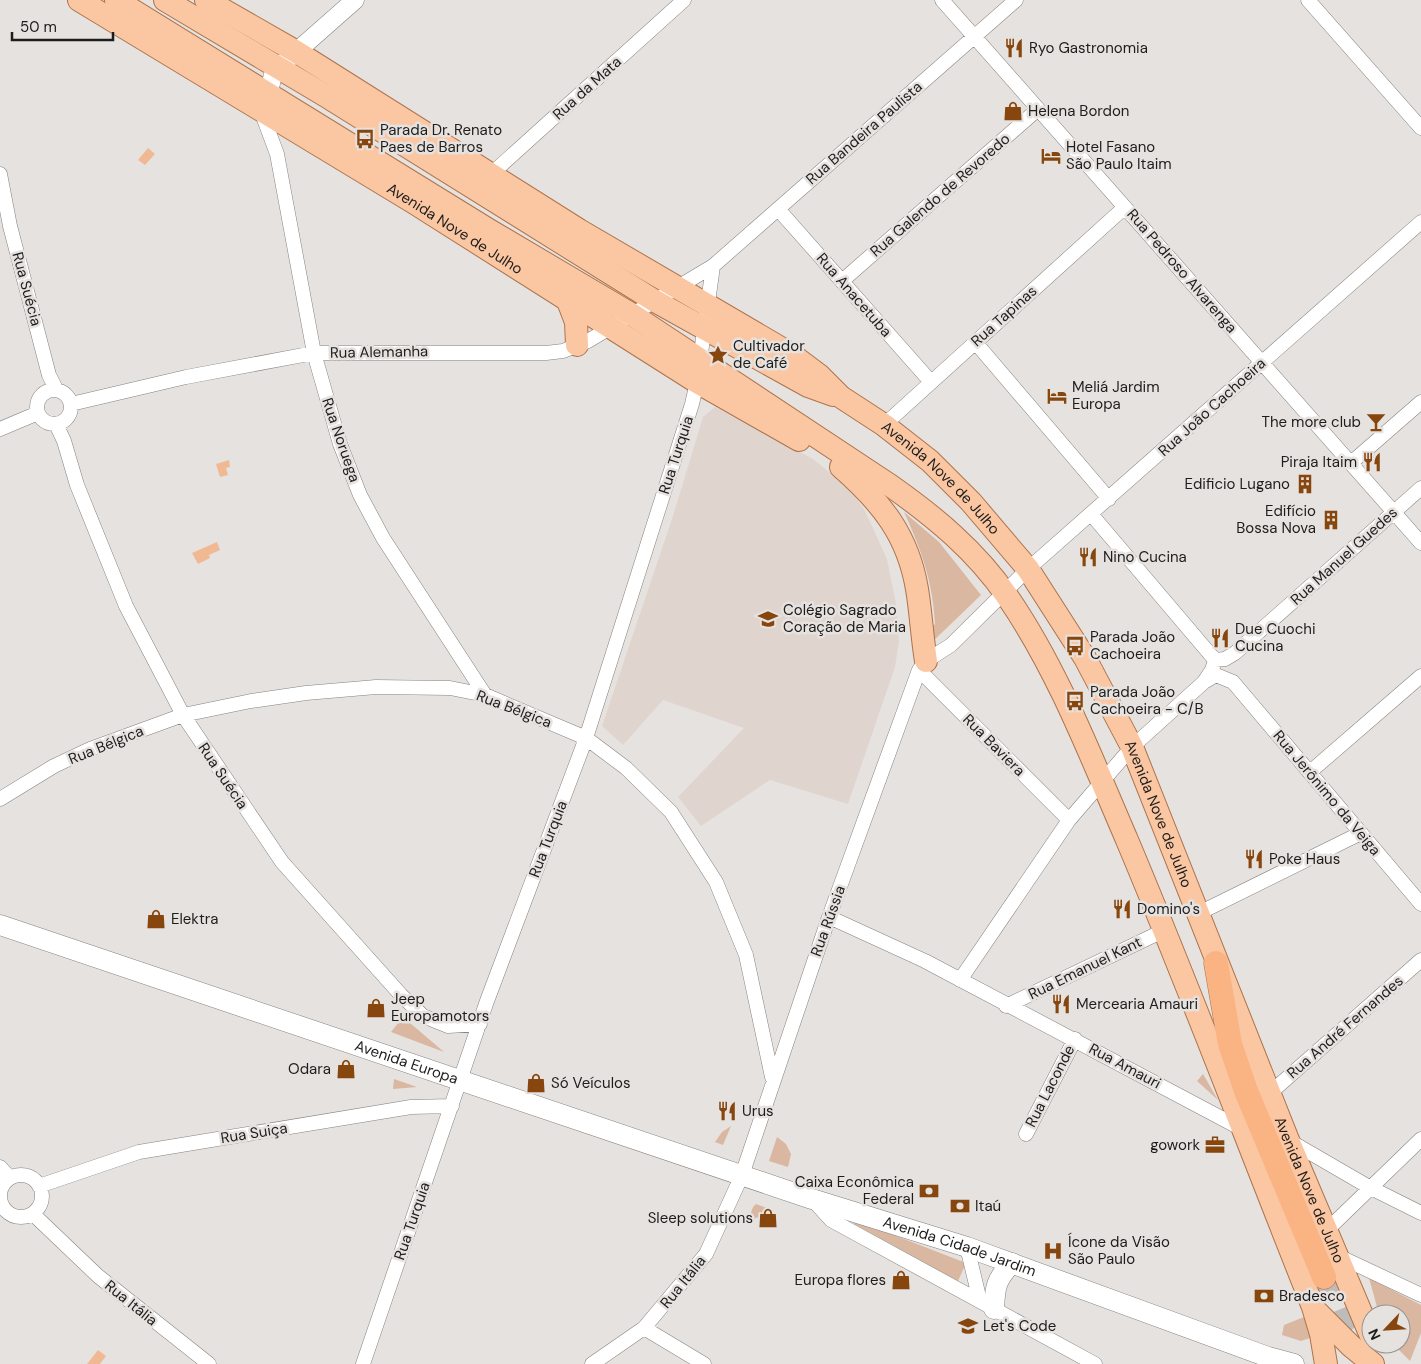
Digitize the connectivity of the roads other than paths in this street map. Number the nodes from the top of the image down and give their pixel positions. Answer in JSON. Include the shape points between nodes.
{"nodes":[{"id":1,"x":79,"y":0,"type":"edge"},
{"id":2,"x":116,"y":0,"type":"edge"},
{"id":3,"x":165,"y":0,"type":"edge"},
{"id":4,"x":206,"y":0,"type":"edge"},
{"id":5,"x":355,"y":0,"type":"edge"},
{"id":6,"x":684,"y":0,"type":"edge"},
{"id":7,"x":942,"y":0,"type":"edge"},
{"id":8,"x":1016,"y":0,"type":"edge"},
{"id":9,"x":1308,"y":0,"type":"edge"},
{"id":10,"x":975,"y":37,"type":"junction"},
{"id":11,"x":295,"y":51,"type":"junction"},
{"id":12,"x":279,"y":67,"type":"junction"},
{"id":13,"x":264,"y":103,"type":"junction"},
{"id":14,"x":1038,"y":109,"type":"junction"},
{"id":15,"x":288,"y":127,"type":"junction"},
{"id":16,"x":1421,"y":128,"type":"edge"},
{"id":17,"x":277,"y":154,"type":"junction"},
{"id":18,"x":0,"y":174,"type":"edge"},
{"id":19,"x":489,"y":176,"type":"junction"},
{"id":20,"x":1125,"y":207,"type":"junction"},
{"id":21,"x":778,"y":209,"type":"junction"},
{"id":22,"x":1421,"y":222,"type":"edge"},
{"id":23,"x":713,"y":266,"type":"junction"},
{"id":24,"x":842,"y":282,"type":"junction"},
{"id":25,"x":675,"y":289,"type":"junction"},
{"id":26,"x":568,"y":301,"type":"junction"},
{"id":27,"x":655,"y":301,"type":"junction"},
{"id":28,"x":631,"y":314,"type":"junction"},
{"id":29,"x":706,"y":318,"type":"junction"},
{"id":30,"x":612,"y":327,"type":"junction"},
{"id":31,"x":975,"y":342,"type":"junction"},
{"id":32,"x":577,"y":345,"type":"junction"},
{"id":33,"x":314,"y":353,"type":"junction"},
{"id":34,"x":1262,"y":362,"type":"junction"},
{"id":35,"x":699,"y":371,"type":"junction"},
{"id":36,"x":931,"y":382,"type":"junction"},
{"id":37,"x":49,"y":392,"type":"junction"},
{"id":38,"x":1421,"y":402,"type":"edge"},
{"id":39,"x":71,"y":404,"type":"junction"},
{"id":40,"x":38,"y":413,"type":"junction"},
{"id":41,"x":61,"y":422,"type":"junction"},
{"id":42,"x":884,"y":425,"type":"junction"},
{"id":43,"x":0,"y":429,"type":"edge"},
{"id":44,"x":825,"y":448,"type":"junction"},
{"id":45,"x":1351,"y":463,"type":"junction"},
{"id":46,"x":1421,"y":488,"type":"edge"},
{"id":47,"x":1109,"y":499,"type":"junction"},
{"id":48,"x":1394,"y":512,"type":"junction"},
{"id":49,"x":1091,"y":514,"type":"junction"},
{"id":50,"x":1421,"y":543,"type":"edge"},
{"id":51,"x":1028,"y":569,"type":"junction"},
{"id":52,"x":1005,"y":594,"type":"junction"},
{"id":53,"x":1220,"y":660,"type":"junction"},
{"id":54,"x":923,"y":666,"type":"junction"},
{"id":55,"x":1421,"y":676,"type":"edge"},
{"id":56,"x":1210,"y":678,"type":"junction"},
{"id":57,"x":1233,"y":682,"type":"junction"},
{"id":58,"x":486,"y":695,"type":"junction"},
{"id":59,"x":183,"y":715,"type":"junction"},
{"id":60,"x":586,"y":738,"type":"junction"},
{"id":61,"x":1132,"y":748,"type":"junction"},
{"id":62,"x":1310,"y":772,"type":"junction"},
{"id":63,"x":1102,"y":782,"type":"junction"},
{"id":64,"x":0,"y":799,"type":"edge"},
{"id":65,"x":1069,"y":820,"type":"junction"},
{"id":66,"x":1361,"y":833,"type":"junction"},
{"id":67,"x":1421,"y":904,"type":"edge"},
{"id":68,"x":1197,"y":914,"type":"junction"},
{"id":69,"x":829,"y":918,"type":"junction"},
{"id":70,"x":0,"y":925,"type":"edge"},
{"id":71,"x":1165,"y":930,"type":"junction"},
{"id":72,"x":1421,"y":960,"type":"edge"},
{"id":73,"x":1216,"y":963,"type":"junction"},
{"id":74,"x":960,"y":980,"type":"junction"},
{"id":75,"x":1006,"y":1006,"type":"junction"},
{"id":76,"x":480,"y":1024,"type":"junction"},
{"id":77,"x":1075,"y":1039,"type":"junction"},
{"id":78,"x":462,"y":1079,"type":"junction"},
{"id":79,"x":773,"y":1079,"type":"junction"},
{"id":80,"x":1270,"y":1094,"type":"junction"},
{"id":81,"x":452,"y":1106,"type":"junction"},
{"id":82,"x":1242,"y":1129,"type":"junction"},
{"id":83,"x":1026,"y":1134,"type":"dead end"},
{"id":84,"x":1421,"y":1139,"type":"edge"},
{"id":85,"x":1288,"y":1140,"type":"junction"},
{"id":86,"x":0,"y":1167,"type":"edge"},
{"id":87,"x":742,"y":1175,"type":"junction"},
{"id":88,"x":4,"y":1180,"type":"edge"},
{"id":89,"x":1369,"y":1187,"type":"junction"},
{"id":90,"x":40,"y":1190,"type":"junction"},
{"id":91,"x":812,"y":1199,"type":"junction"},
{"id":92,"x":2,"y":1206,"type":"edge"},
{"id":93,"x":35,"y":1211,"type":"junction"},
{"id":94,"x":1421,"y":1213,"type":"edge"},
{"id":95,"x":1326,"y":1231,"type":"junction"},
{"id":96,"x":967,"y":1247,"type":"junction"},
{"id":97,"x":1336,"y":1255,"type":"junction"},
{"id":98,"x":1012,"y":1263,"type":"junction"},
{"id":99,"x":1324,"y":1278,"type":"tunnel mouth"},
{"id":100,"x":1421,"y":1295,"type":"edge"},
{"id":101,"x":987,"y":1305,"type":"junction"},
{"id":102,"x":1313,"y":1308,"type":"junction"},
{"id":103,"x":1361,"y":1313,"type":"edge"},
{"id":104,"x":644,"y":1328,"type":"junction"},
{"id":105,"x":1272,"y":1360,"type":"edge"},
{"id":106,"x":203,"y":1362,"type":"edge"},
{"id":107,"x":363,"y":1364,"type":"edge"},
{"id":108,"x":592,"y":1364,"type":"edge"},
{"id":109,"x":704,"y":1364,"type":"edge"},
{"id":110,"x":1094,"y":1364,"type":"edge"},
{"id":111,"x":1294,"y":1364,"type":"edge"},
{"id":112,"x":1326,"y":1364,"type":"edge"},
{"id":113,"x":1373,"y":1364,"type":"edge"}],
"edges":[{"from":1,"to":13,"type":"main road","name":"Avenida Nove de Julho"},
{"from":2,"to":13,"type":"main road","name":"Avenida Nove de Julho"},
{"from":3,"to":12,"type":"main road","name":"Avenida Nove de Julho"},
{"from":4,"to":11,"type":"main road","name":"Avenida Nove de Julho"},
{"from":5,"to":11,"type":"street"},
{"from":6,"to":19,"type":"street","name":"Rua da Mata"},
{"from":7,"to":10,"type":"street","name":"Rua Pedroso Alvarenga"},
{"from":8,"to":10,"type":"street","name":"Rua Bandeira Paulista"},
{"from":9,"to":16,"type":"street"},
{"from":10,"to":14,"type":"street","name":"Rua Pedroso Alvarenga"},
{"from":10,"to":21,"type":"street","name":"Rua Bandeira Paulista"},
{"from":11,"to":12,"type":"street"},
{"from":11,"to":19,"type":"main road","name":"Avenida Nove de Julho"},
{"from":12,"to":13,"type":"street"},
{"from":12,"to":27,"type":"main road","name":"Avenida Nove de Julho"},
{"from":13,"to":15,"type":"main road","name":"Avenida Nove de Julho"},
{"from":13,"to":17,"type":"street","name":"Rua Noruega"},
{"from":13,"to":28,"type":"main road","name":"Avenida Nove de Julho"},
{"from":14,"to":20,"type":"street","name":"Rua Pedroso Alvarenga"},
{"from":14,"to":24,"type":"street","name":"Rua Galendo de Revoredo"},
{"from":15,"to":17,"type":"street"},
{"from":15,"to":26,"type":"main road","name":"Avenida Nove de Julho"},
{"from":17,"to":33,"type":"street","name":"Rua Noruega"},
{"from":18,"to":37,"type":"street","name":"Rua Suécia","via":[[10,226],[49,375]]},
{"from":19,"to":25,"type":"main road","name":"Avenida Nove de Julho"},
{"from":20,"to":31,"type":"street","name":"Rua Tapinas"},
{"from":20,"to":34,"type":"street","name":"Rua Pedroso Alvarenga"},
{"from":21,"to":23,"type":"street","name":"Rua Bandeira Paulista"},
{"from":21,"to":24,"type":"street","name":"Rua Anacetuba"},
{"from":22,"to":34,"type":"street","name":"Rua João Cachoeira"},
{"from":23,"to":25,"type":"street","name":"Rua Bandeira Paulista"},
{"from":23,"to":29,"type":"street"},
{"from":24,"to":36,"type":"street","name":"Rua Anacetuba"},
{"from":25,"to":27,"type":"street","name":"Rua Alemanha"},
{"from":25,"to":29,"type":"main road","name":"Avenida Nove de Julho"},
{"from":26,"to":30,"type":"main road","name":"Avenida Nove de Julho"},
{"from":26,"to":32,"type":"main road","via":[[576,322]]},
{"from":27,"to":28,"type":"street","name":"Rua Alemanha"},
{"from":27,"to":29,"type":"main road","name":"Avenida Nove de Julho"},
{"from":28,"to":30,"type":"street","name":"Rua Alemanha"},
{"from":28,"to":35,"type":"main road","name":"Avenida Nove de Julho"},
{"from":29,"to":35,"type":"street","name":"Rua Turquia"},
{"from":29,"to":42,"type":"main road","name":"Avenida Nove de Julho","via":[[791,354],[841,397]]},
{"from":30,"to":32,"type":"street","name":"Rua Alemanha"},
{"from":30,"to":35,"type":"main road","name":"Avenida Nove de Julho"},
{"from":31,"to":36,"type":"street","name":"Rua Tapinas"},
{"from":31,"to":47,"type":"street"},
{"from":32,"to":33,"type":"street","name":"Rua Alemanha","via":[[546,352]]},
{"from":33,"to":39,"type":"street","name":"Rua Alemanha","via":[[186,377]]},
{"from":33,"to":58,"type":"street","name":"Rua Noruega","via":[[340,444],[360,495],[383,538]]},
{"from":34,"to":45,"type":"street","name":"Rua Pedroso Alvarenga"},
{"from":34,"to":47,"type":"street","name":"Rua João Cachoeira"},
{"from":35,"to":44,"type":"main road","name":"Avenida Nove de Julho"},
{"from":35,"to":60,"type":"street","name":"Rua Turquia"},
{"from":36,"to":42,"type":"street","name":"Rua Tapinas"},
{"from":37,"to":39,"type":"street","via":[[69,397]]},
{"from":37,"to":40,"type":"street","via":[[39,399]]},
{"from":38,"to":45,"type":"street"},
{"from":39,"to":41,"type":"street","via":[[71,413]]},
{"from":40,"to":41,"type":"street","via":[[42,419]]},
{"from":40,"to":43,"type":"street"},
{"from":41,"to":59,"type":"street","name":"Rua Suécia","via":[[77,485],[126,606]]},
{"from":42,"to":51,"type":"main road","name":"Avenida Nove de Julho","via":[[930,460]]},
{"from":44,"to":52,"type":"main road","name":"Avenida Nove de Julho","via":[[932,515],[971,552]]},
{"from":44,"to":54,"type":"main road","via":[[871,494],[900,536],[917,588]]},
{"from":45,"to":48,"type":"street","name":"Rua Pedroso Alvarenga"},
{"from":46,"to":48,"type":"street","name":"Rua Manuel Guedes"},
{"from":47,"to":49,"type":"street","name":"Rua João Cachoeira"},
{"from":48,"to":50,"type":"street","name":"Rua Pedroso Alvarenga"},
{"from":48,"to":53,"type":"street","name":"Rua Manuel Guedes","via":[[1235,653]]},
{"from":49,"to":51,"type":"street","name":"Rua João Cachoeira"},
{"from":49,"to":53,"type":"street","name":"Rua Jerônimo da Veiga"},
{"from":51,"to":52,"type":"street","name":"Rua João Cachoeira"},
{"from":51,"to":61,"type":"main road","name":"Avenida Nove de Julho","via":[[1085,658]]},
{"from":52,"to":54,"type":"street","name":"Rua João Cachoeira","via":[[951,645]]},
{"from":52,"to":63,"type":"main road","name":"Avenida Nove de Julho","via":[[1031,633]]},
{"from":53,"to":56,"type":"street","name":"Rua Manuel Guedes"},
{"from":53,"to":57,"type":"street","name":"Rua Jerônimo da Veiga","via":[[1229,664]]},
{"from":54,"to":65,"type":"street","name":"Rua Baviera"},
{"from":54,"to":69,"type":"street","name":"Rua Rússia"},
{"from":55,"to":62,"type":"street"},
{"from":56,"to":57,"type":"street","name":"Rua Jerônimo da Veiga"},
{"from":56,"to":61,"type":"street","name":"Rua Manuel Guedes"},
{"from":57,"to":62,"type":"street","name":"Rua Jerônimo da Veiga"},
{"from":58,"to":59,"type":"street","name":"Rua Bélgica","via":[[450,688],[376,687],[270,698]]},
{"from":58,"to":60,"type":"street","name":"Rua Bélgica"},
{"from":59,"to":64,"type":"street","name":"Rua Bélgica","via":[[90,749],[54,766]]},
{"from":59,"to":76,"type":"street","name":"Rua Suécia","via":[[282,862],[401,995],[423,1016],[439,1024],[456,1027]]},
{"from":60,"to":76,"type":"street","name":"Rua Turquia"},
{"from":60,"to":79,"type":"street","name":"Rua Bélgica","via":[[626,768],[671,812],[716,882],[746,955]]},
{"from":61,"to":63,"type":"street","name":"Rua Manuel Guedes"},
{"from":61,"to":68,"type":"main road","name":"Avenida Nove de Julho"},
{"from":62,"to":66,"type":"street","name":"Rua Jerônimo da Veiga"},
{"from":63,"to":65,"type":"street","name":"Rua Manuel Guedes"},
{"from":63,"to":71,"type":"main road","name":"Avenida Nove de Julho"},
{"from":65,"to":74,"type":"street","name":"Rua Manuel Guedes"},
{"from":66,"to":67,"type":"street","name":"Rua Jerônimo da Veiga"},
{"from":66,"to":68,"type":"street"},
{"from":68,"to":73,"type":"main road","name":"Avenida Nove de Julho"},
{"from":69,"to":74,"type":"street","name":"Rua Amauri"},
{"from":69,"to":79,"type":"street","name":"Rua Rússia"},
{"from":70,"to":78,"type":"main road","name":"Avenida Europa"},
{"from":71,"to":75,"type":"street","name":"Rua Emanuel Kant"},
{"from":71,"to":82,"type":"main road","name":"Avenida Nove de Julho"},
{"from":72,"to":80,"type":"street","name":"Rua André Fernandes"},
{"from":73,"to":80,"type":"main road","name":"Avenida Nove de Julho"},
{"from":73,"to":99,"type":"highway","via":[[1230,1044],[1246,1091]]},
{"from":74,"to":75,"type":"street","name":"Rua Amauri"},
{"from":75,"to":77,"type":"street","name":"Rua Amauri"},
{"from":76,"to":78,"type":"street","name":"Rua Turquia"},
{"from":77,"to":82,"type":"street","name":"Rua Amauri"},
{"from":77,"to":83,"type":"street","name":"Rua Laconde"},
{"from":78,"to":81,"type":"street","name":"Rua Turquia"},
{"from":78,"to":87,"type":"main road","name":"Avenida Europa"},
{"from":79,"to":87,"type":"street","name":"Rua Rússia"},
{"from":80,"to":85,"type":"main road","name":"Avenida Nove de Julho"},
{"from":81,"to":90,"type":"street","name":"Rua Suiça","via":[[412,1107],[139,1152],[59,1179]]},
{"from":81,"to":107,"type":"street","name":"Rua Turquia"},
{"from":82,"to":102,"type":"main road","name":"Avenida Nove de Julho"},
{"from":84,"to":89,"type":"street"},
{"from":85,"to":89,"type":"street"},
{"from":85,"to":95,"type":"main road","name":"Avenida Nove de Julho"},
{"from":86,"to":88,"type":"street"},
{"from":87,"to":91,"type":"main road","name":"Avenida Europa"},
{"from":87,"to":104,"type":"street","name":"Rua Itália","via":[[706,1254]]},
{"from":88,"to":90,"type":"street","via":[[26,1176]]},
{"from":88,"to":92,"type":"street"},
{"from":89,"to":94,"type":"street"},
{"from":89,"to":95,"type":"street"},
{"from":90,"to":93,"type":"street"},
{"from":91,"to":96,"type":"main road","name":"Avenida Cidade Jardim"},
{"from":91,"to":101,"type":"street","name":"Avenida Cidade Jardim","via":[[831,1220]]},
{"from":92,"to":93,"type":"street","via":[[18,1217]]},
{"from":93,"to":106,"type":"street","name":"Rua Itália","via":[[65,1246],[98,1276]]},
{"from":95,"to":97,"type":"main road","name":"Avenida Nove de Julho"},
{"from":96,"to":98,"type":"main road","name":"Avenida Cidade Jardim"},
{"from":96,"to":101,"type":"street"},
{"from":97,"to":100,"type":"street"},
{"from":97,"to":103,"type":"main road","name":"Avenida Nove de Julho"},
{"from":98,"to":101,"type":"main road","via":[[999,1275]]},
{"from":98,"to":105,"type":"main road","name":"Avenida Cidade Jardim"},
{"from":101,"to":110,"type":"street","name":"Avenida Cidade Jardim"},
{"from":102,"to":112,"type":"main road","name":"Avenida Nove de Julho"},
{"from":102,"to":113,"type":"main road"},
{"from":104,"to":108,"type":"street","name":"Rua Itália"},
{"from":104,"to":109,"type":"street"},
{"from":105,"to":111,"type":"main road","name":"Avenida Cidade Jardim"}]}
